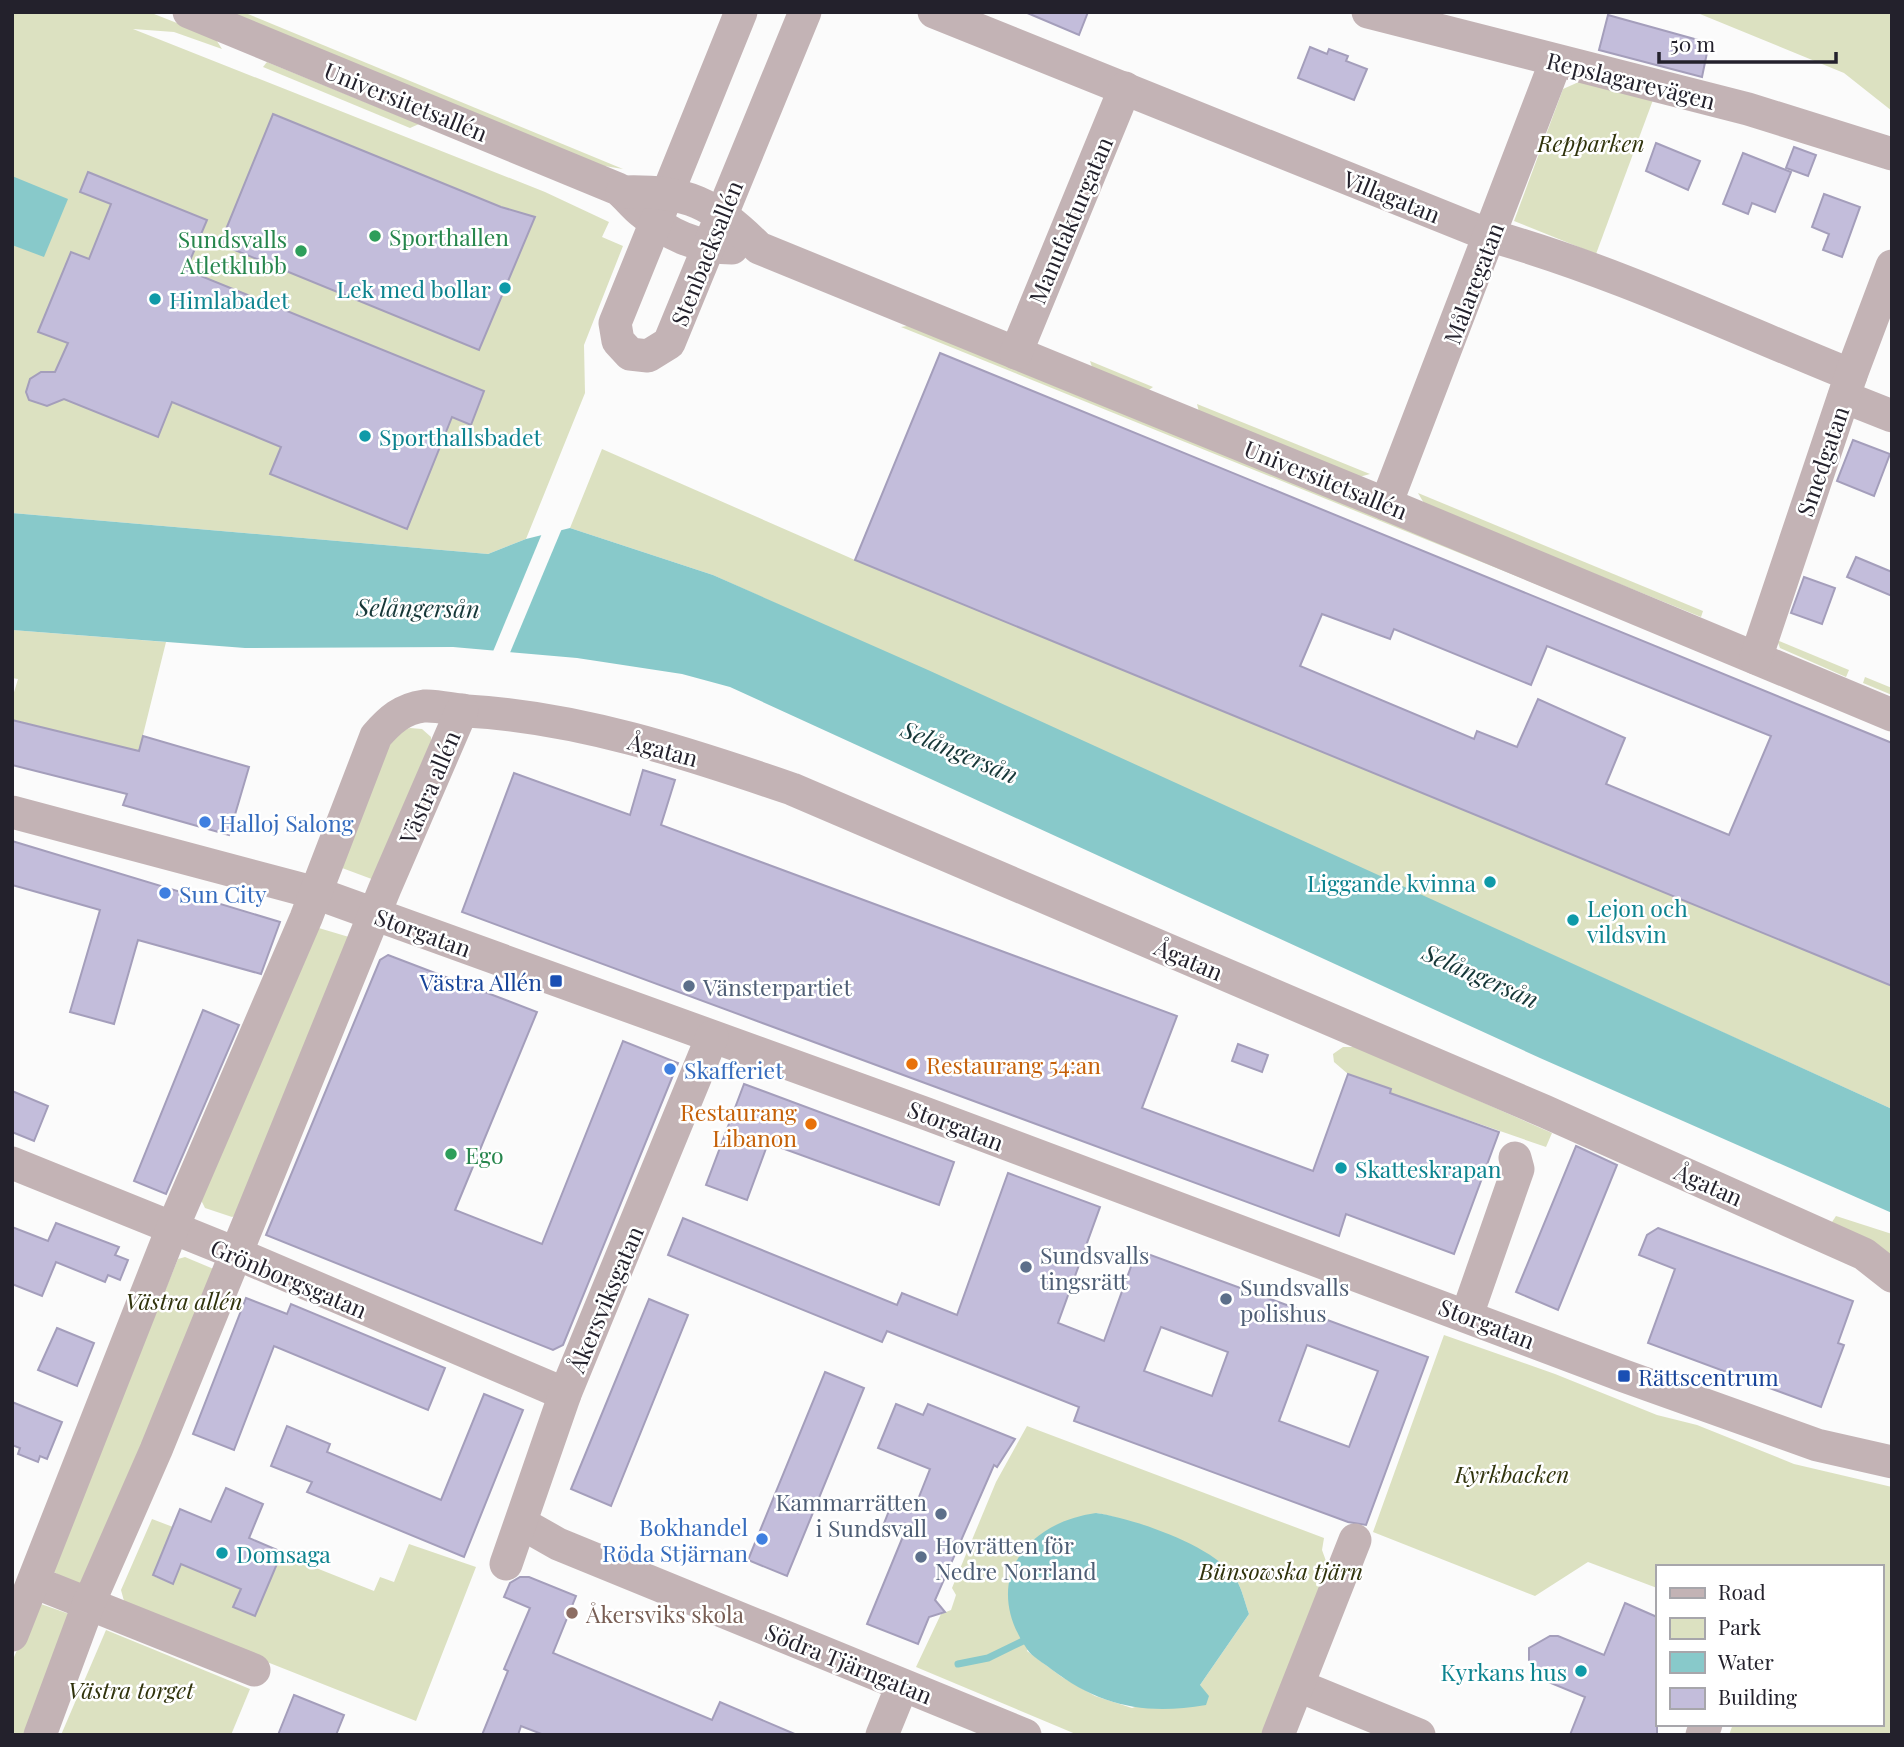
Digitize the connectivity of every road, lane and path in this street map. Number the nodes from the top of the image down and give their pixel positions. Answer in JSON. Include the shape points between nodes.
{"nodes":[{"id":1,"x":189,"y":12,"type":"edge"},
{"id":2,"x":741,"y":12,"type":"edge"},
{"id":3,"x":806,"y":12,"type":"edge"},
{"id":4,"x":934,"y":12,"type":"edge"},
{"id":5,"x":1368,"y":12,"type":"edge"},
{"id":6,"x":1556,"y":61,"type":"junction"},
{"id":7,"x":1125,"y":88,"type":"junction"},
{"id":8,"x":1892,"y":154,"type":"edge"},
{"id":9,"x":662,"y":208,"type":"junction"},
{"id":10,"x":721,"y":213,"type":"junction"},
{"id":11,"x":1491,"y":236,"type":"junction"},
{"id":12,"x":710,"y":246,"type":"junction"},
{"id":13,"x":759,"y":248,"type":"junction"},
{"id":14,"x":1892,"y":266,"type":"edge"},
{"id":15,"x":1016,"y":352,"type":"junction"},
{"id":16,"x":1847,"y":386,"type":"junction"},
{"id":17,"x":1892,"y":416,"type":"edge"},
{"id":18,"x":1386,"y":504,"type":"junction"},
{"id":19,"x":1756,"y":658,"type":"junction"},
{"id":20,"x":462,"y":710,"type":"junction"},
{"id":21,"x":1892,"y":715,"type":"edge"},
{"id":22,"x":12,"y":812,"type":"edge"},
{"id":23,"x":316,"y":893,"type":"junction"},
{"id":24,"x":376,"y":914,"type":"junction"},
{"id":25,"x":712,"y":1037,"type":"junction"},
{"id":26,"x":1515,"y":1158,"type":"dead end"},
{"id":27,"x":12,"y":1163,"type":"edge"},
{"id":28,"x":173,"y":1229,"type":"junction"},
{"id":29,"x":235,"y":1254,"type":"junction"},
{"id":30,"x":1892,"y":1276,"type":"edge"},
{"id":31,"x":1467,"y":1315,"type":"junction"},
{"id":32,"x":565,"y":1394,"type":"junction"},
{"id":33,"x":1892,"y":1462,"type":"edge"},
{"id":34,"x":521,"y":1523,"type":"junction"},
{"id":35,"x":1356,"y":1539,"type":"dead end"},
{"id":36,"x":506,"y":1564,"type":"dead end"},
{"id":37,"x":34,"y":1582,"type":"junction"},
{"id":38,"x":89,"y":1604,"type":"junction"},
{"id":39,"x":12,"y":1635,"type":"edge"},
{"id":40,"x":254,"y":1670,"type":"dead end"},
{"id":41,"x":902,"y":1686,"type":"junction"},
{"id":42,"x":1299,"y":1686,"type":"junction"},
{"id":43,"x":40,"y":1735,"type":"edge"},
{"id":44,"x":882,"y":1735,"type":"edge"},
{"id":45,"x":1025,"y":1735,"type":"edge"},
{"id":46,"x":1278,"y":1735,"type":"edge"},
{"id":47,"x":1419,"y":1735,"type":"edge"}],
"edges":[{"from":1,"to":9,"type":"street","name":"Universitetsallén"},
{"from":2,"to":9,"type":"street","name":"Stenbacksallén"},
{"from":3,"to":10,"type":"street","name":"Stenbacksallén"},
{"from":4,"to":7,"type":"street","name":"Villagatan"},
{"from":5,"to":6,"type":"street","name":"Repslagarevägen"},
{"from":6,"to":8,"type":"street","name":"Repslagarevägen","via":[[1748,109]]},
{"from":6,"to":11,"type":"street","name":"Målaregatan"},
{"from":7,"to":11,"type":"street","name":"Villagatan"},
{"from":7,"to":15,"type":"street","name":"Manufakturgatan"},
{"from":9,"to":10,"type":"street","name":"Universitetsallén","via":[[696,199]]},
{"from":9,"to":12,"type":"street","name":"Universitetsallén","via":[[679,238]]},
{"from":9,"to":12,"type":"street","name":"Stenbacksallén","via":[[615,323],[618,341],[630,354],[648,356],[669,343]]},
{"from":10,"to":12,"type":"street","name":"Stenbacksallén"},
{"from":10,"to":13,"type":"street","name":"Universitetsallén"},
{"from":11,"to":16,"type":"street","name":"Villagatan","via":[[1551,253]]},
{"from":11,"to":18,"type":"street","name":"Målaregatan"},
{"from":12,"to":13,"type":"street","name":"Universitetsallén"},
{"from":13,"to":15,"type":"street","name":"Universitetsallén"},
{"from":14,"to":16,"type":"street","name":"Smedgatan"},
{"from":15,"to":18,"type":"street","name":"Universitetsallén"},
{"from":16,"to":17,"type":"street","name":"Villagatan"},
{"from":16,"to":19,"type":"street","name":"Smedgatan"},
{"from":18,"to":19,"type":"street","name":"Universitetsallén"},
{"from":19,"to":21,"type":"street","name":"Universitetsallén"},
{"from":20,"to":23,"type":"street","name":"Västra allén","via":[[425,706],[395,715],[376,736]]},
{"from":20,"to":24,"type":"street","name":"Västra allén"},
{"from":20,"to":30,"type":"street","name":"Ågatan","via":[[503,712],[573,725],[652,744],[793,789],[1658,1160],[1864,1254]]},
{"from":22,"to":23,"type":"street","name":"Storgatan"},
{"from":23,"to":24,"type":"street","name":"Storgatan"},
{"from":23,"to":28,"type":"street","name":"Västra allén"},
{"from":24,"to":25,"type":"street","name":"Storgatan"},
{"from":24,"to":29,"type":"street","name":"Västra allén"},
{"from":25,"to":31,"type":"street","name":"Storgatan"},
{"from":25,"to":32,"type":"street","name":"Åkersviksgatan"},
{"from":26,"to":31,"type":"street","via":[[1518,1169]]},
{"from":27,"to":28,"type":"street","name":"Grönborgsgatan"},
{"from":28,"to":29,"type":"street","name":"Grönborgsgatan"},
{"from":28,"to":37,"type":"street","name":"Västra allén"},
{"from":29,"to":32,"type":"street","name":"Grönborgsgatan"},
{"from":29,"to":38,"type":"street","name":"Västra allén"},
{"from":31,"to":33,"type":"street","name":"Storgatan","via":[[1817,1445]]},
{"from":32,"to":34,"type":"street","name":"Åkersviksgatan"},
{"from":34,"to":36,"type":"street","name":"Åkersviksgatan"},
{"from":34,"to":41,"type":"street","name":"Södra Tjärngatan","via":[[558,1544]]},
{"from":35,"to":42,"type":"street"},
{"from":37,"to":38,"type":"street"},
{"from":37,"to":39,"type":"street","name":"Västra allén"},
{"from":38,"to":40,"type":"street"},
{"from":38,"to":43,"type":"street","name":"Västra allén"},
{"from":41,"to":44,"type":"street"},
{"from":41,"to":45,"type":"street","name":"Södra Tjärngatan"},
{"from":42,"to":46,"type":"street"},
{"from":42,"to":47,"type":"street"}]}
